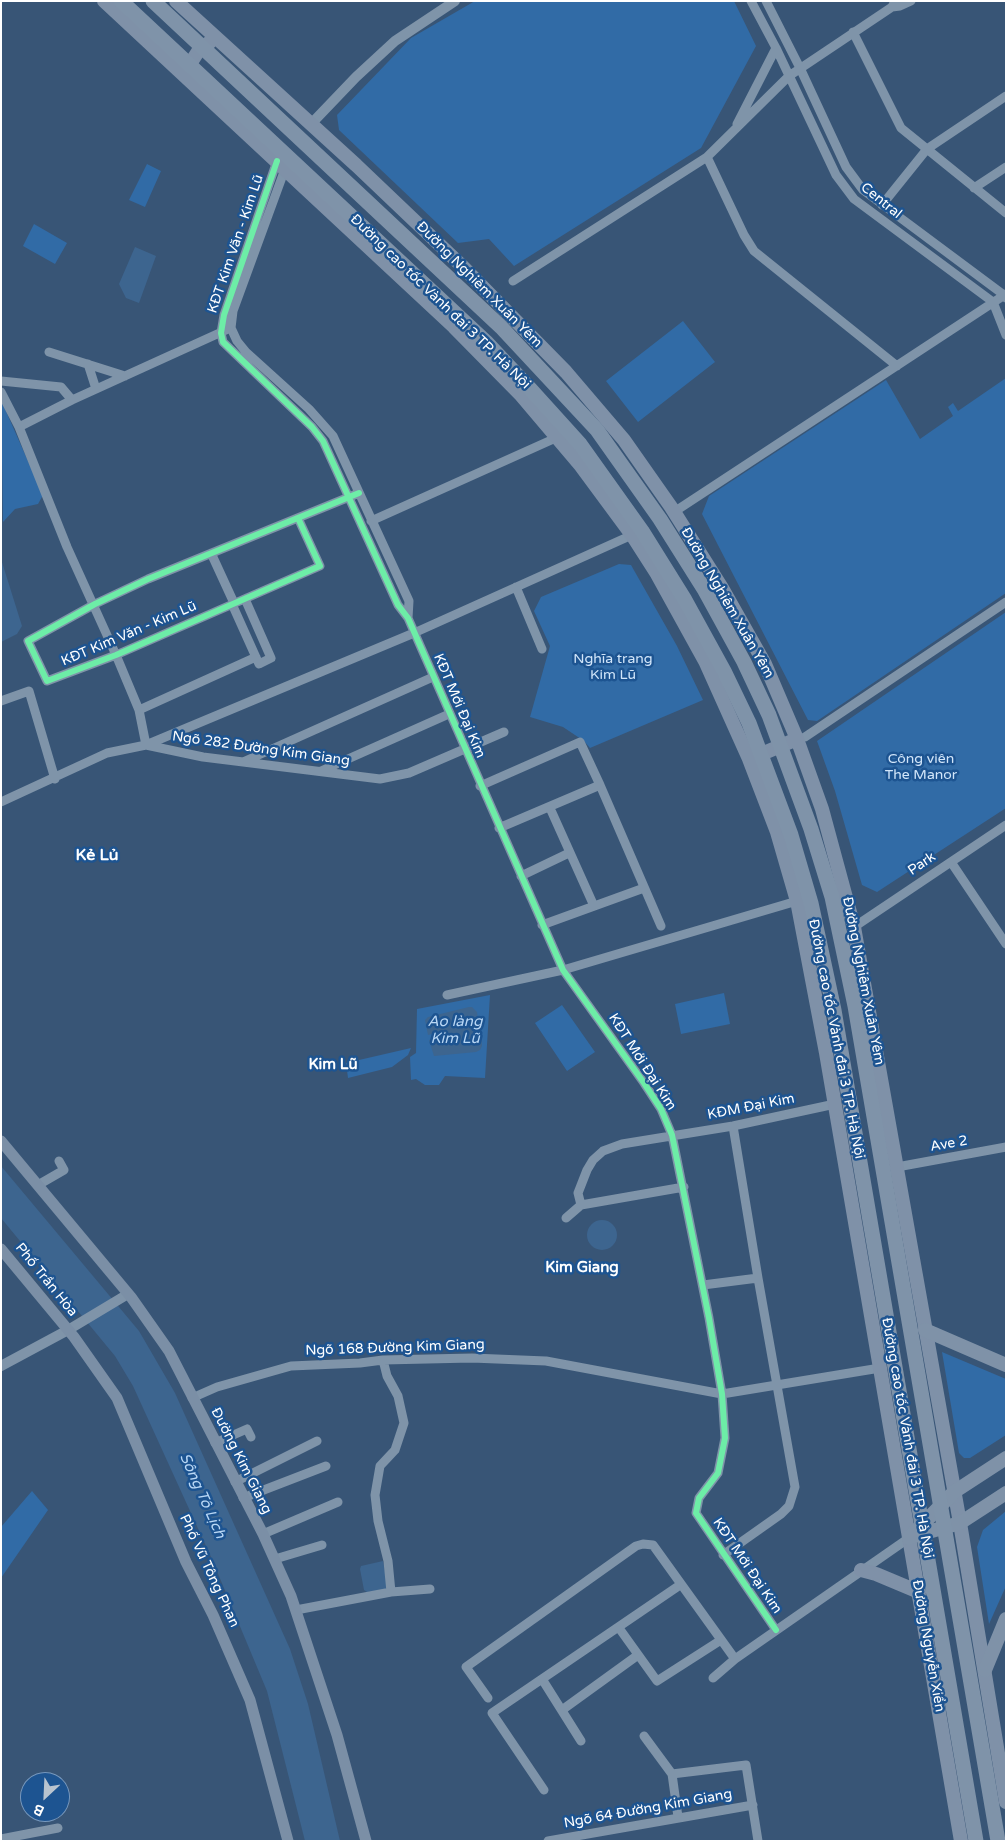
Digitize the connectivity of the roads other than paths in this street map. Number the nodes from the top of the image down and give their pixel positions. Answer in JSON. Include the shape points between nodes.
{"nodes":[{"id":1,"x":104,"y":1,"type":"edge"},
{"id":2,"x":121,"y":1,"type":"edge"},
{"id":3,"x":153,"y":1,"type":"edge"},
{"id":4,"x":176,"y":1,"type":"edge"},
{"id":5,"x":455,"y":1,"type":"edge"},
{"id":6,"x":751,"y":1,"type":"edge"},
{"id":7,"x":766,"y":1,"type":"edge"},
{"id":8,"x":911,"y":1,"type":"edge"},
{"id":9,"x":893,"y":4,"type":"edge"},
{"id":10,"x":853,"y":32,"type":"junction"},
{"id":11,"x":218,"y":40,"type":"junction"},
{"id":12,"x":776,"y":48,"type":"junction"},
{"id":13,"x":800,"y":68,"type":"junction"},
{"id":14,"x":187,"y":76,"type":"junction"},
{"id":15,"x":789,"y":76,"type":"junction"},
{"id":16,"x":1006,"y":96,"type":"edge"},
{"id":17,"x":312,"y":123,"type":"junction"},
{"id":18,"x":734,"y":130,"type":"junction"},
{"id":19,"x":927,"y":149,"type":"junction"},
{"id":20,"x":707,"y":156,"type":"junction"},
{"id":21,"x":281,"y":165,"type":"junction"},
{"id":22,"x":1006,"y":167,"type":"edge"},
{"id":23,"x":974,"y":188,"type":"junction"},
{"id":24,"x":882,"y":205,"type":"junction"},
{"id":25,"x":1006,"y":213,"type":"edge"},
{"id":26,"x":244,"y":270,"type":"junction"},
{"id":27,"x":513,"y":281,"type":"dead end"},
{"id":28,"x":1005,"y":296,"type":"edge"},
{"id":29,"x":993,"y":302,"type":"junction"},
{"id":30,"x":231,"y":328,"type":"junction"},
{"id":31,"x":221,"y":333,"type":"junction"},
{"id":32,"x":1006,"y":336,"type":"edge"},
{"id":33,"x":50,"y":352,"type":"dead end"},
{"id":34,"x":88,"y":364,"type":"junction"},
{"id":35,"x":897,"y":366,"type":"junction"},
{"id":36,"x":125,"y":376,"type":"junction"},
{"id":37,"x":1,"y":381,"type":"edge"},
{"id":38,"x":96,"y":389,"type":"junction"},
{"id":39,"x":1,"y":392,"type":"edge"},
{"id":40,"x":72,"y":400,"type":"junction"},
{"id":41,"x":309,"y":409,"type":"junction"},
{"id":42,"x":302,"y":416,"type":"junction"},
{"id":43,"x":19,"y":427,"type":"junction"},
{"id":44,"x":558,"y":437,"type":"junction"},
{"id":45,"x":336,"y":455,"type":"junction"},
{"id":46,"x":359,"y":493,"type":"junction"},
{"id":47,"x":350,"y":497,"type":"junction"},
{"id":48,"x":674,"y":512,"type":"junction"},
{"id":49,"x":298,"y":518,"type":"junction"},
{"id":50,"x":371,"y":520,"type":"junction"},
{"id":51,"x":632,"y":535,"type":"junction"},
{"id":52,"x":211,"y":553,"type":"junction"},
{"id":53,"x":516,"y":587,"type":"junction"},
{"id":54,"x":244,"y":599,"type":"junction"},
{"id":55,"x":409,"y":601,"type":"junction"},
{"id":56,"x":1006,"y":602,"type":"edge"},
{"id":57,"x":95,"y":604,"type":"junction"},
{"id":58,"x":233,"y":604,"type":"junction"},
{"id":59,"x":398,"y":605,"type":"junction"},
{"id":60,"x":408,"y":618,"type":"junction"},
{"id":61,"x":259,"y":631,"type":"junction"},
{"id":62,"x":414,"y":633,"type":"junction"},
{"id":63,"x":246,"y":636,"type":"junction"},
{"id":64,"x":542,"y":649,"type":"dead end"},
{"id":65,"x":116,"y":656,"type":"junction"},
{"id":66,"x":256,"y":657,"type":"junction"},
{"id":67,"x":433,"y":677,"type":"junction"},
{"id":68,"x":1,"y":701,"type":"edge"},
{"id":69,"x":139,"y":710,"type":"junction"},
{"id":70,"x":449,"y":714,"type":"junction"},
{"id":71,"x":504,"y":732,"type":"dead end"},
{"id":72,"x":797,"y":739,"type":"junction"},
{"id":73,"x":146,"y":745,"type":"junction"},
{"id":74,"x":464,"y":750,"type":"junction"},
{"id":75,"x":749,"y":759,"type":"junction"},
{"id":76,"x":242,"y":762,"type":"junction"},
{"id":77,"x":320,"y":772,"type":"junction"},
{"id":78,"x":55,"y":779,"type":"junction"},
{"id":79,"x":600,"y":785,"type":"junction"},
{"id":80,"x":480,"y":786,"type":"junction"},
{"id":81,"x":1,"y":802,"type":"edge"},
{"id":82,"x":550,"y":808,"type":"junction"},
{"id":83,"x":1006,"y":825,"type":"edge"},
{"id":84,"x":499,"y":828,"type":"junction"},
{"id":85,"x":569,"y":853,"type":"junction"},
{"id":86,"x":951,"y":862,"type":"junction"},
{"id":87,"x":521,"y":876,"type":"junction"},
{"id":88,"x":644,"y":888,"type":"junction"},
{"id":89,"x":797,"y":901,"type":"junction"},
{"id":90,"x":594,"y":906,"type":"junction"},
{"id":91,"x":542,"y":925,"type":"junction"},
{"id":92,"x":661,"y":926,"type":"dead end"},
{"id":93,"x":854,"y":926,"type":"junction"},
{"id":94,"x":1006,"y":944,"type":"edge"},
{"id":95,"x":563,"y":970,"type":"junction"},
{"id":96,"x":447,"y":995,"type":"dead end"},
{"id":97,"x":834,"y":1104,"type":"junction"},
{"id":98,"x":733,"y":1126,"type":"junction"},
{"id":99,"x":672,"y":1135,"type":"junction"},
{"id":100,"x":1,"y":1141,"type":"edge"},
{"id":101,"x":1006,"y":1147,"type":"edge"},
{"id":102,"x":59,"y":1161,"type":"dead end"},
{"id":103,"x":897,"y":1167,"type":"junction"},
{"id":104,"x":38,"y":1185,"type":"junction"},
{"id":105,"x":684,"y":1187,"type":"junction"},
{"id":106,"x":582,"y":1205,"type":"junction"},
{"id":107,"x":566,"y":1218,"type":"dead end"},
{"id":108,"x":1,"y":1249,"type":"edge"},
{"id":109,"x":758,"y":1278,"type":"junction"},
{"id":110,"x":703,"y":1285,"type":"junction"},
{"id":111,"x":124,"y":1296,"type":"junction"},
{"id":112,"x":73,"y":1327,"type":"junction"},
{"id":113,"x":925,"y":1330,"type":"junction"},
{"id":114,"x":383,"y":1360,"type":"junction"},
{"id":115,"x":1006,"y":1365,"type":"edge"},
{"id":116,"x":1,"y":1366,"type":"edge"},
{"id":117,"x":880,"y":1368,"type":"junction"},
{"id":118,"x":778,"y":1386,"type":"junction"},
{"id":119,"x":722,"y":1394,"type":"junction"},
{"id":120,"x":192,"y":1398,"type":"junction"},
{"id":121,"x":251,"y":1436,"type":"dead end"},
{"id":122,"x":316,"y":1441,"type":"dead end"},
{"id":123,"x":216,"y":1442,"type":"junction"},
{"id":124,"x":1006,"y":1458,"type":"edge"},
{"id":125,"x":326,"y":1466,"type":"dead end"},
{"id":126,"x":235,"y":1482,"type":"junction"},
{"id":127,"x":954,"y":1492,"type":"junction"},
{"id":128,"x":1006,"y":1493,"type":"edge"},
{"id":129,"x":243,"y":1498,"type":"junction"},
{"id":130,"x":338,"y":1502,"type":"dead end"},
{"id":131,"x":960,"y":1523,"type":"junction"},
{"id":132,"x":262,"y":1534,"type":"junction"},
{"id":133,"x":909,"y":1538,"type":"junction"},
{"id":134,"x":322,"y":1545,"type":"dead end"},
{"id":135,"x":724,"y":1555,"type":"junction"},
{"id":136,"x":275,"y":1559,"type":"junction"},
{"id":137,"x":861,"y":1570,"type":"junction"},
{"id":138,"x":680,"y":1585,"type":"junction"},
{"id":139,"x":430,"y":1589,"type":"dead end"},
{"id":140,"x":391,"y":1592,"type":"junction"},
{"id":141,"x":919,"y":1592,"type":"junction"},
{"id":142,"x":296,"y":1610,"type":"junction"},
{"id":143,"x":1006,"y":1619,"type":"edge"},
{"id":144,"x":619,"y":1628,"type":"junction"},
{"id":145,"x":776,"y":1630,"type":"junction"},
{"id":146,"x":721,"y":1640,"type":"junction"},
{"id":147,"x":638,"y":1655,"type":"junction"},
{"id":148,"x":735,"y":1659,"type":"junction"},
{"id":149,"x":984,"y":1670,"type":"junction"},
{"id":150,"x":713,"y":1678,"type":"dead end"},
{"id":151,"x":542,"y":1679,"type":"junction"},
{"id":152,"x":488,"y":1698,"type":"dead end"},
{"id":153,"x":562,"y":1710,"type":"junction"},
{"id":154,"x":644,"y":1736,"type":"dead end"},
{"id":155,"x":581,"y":1741,"type":"dead end"},
{"id":156,"x":998,"y":1755,"type":"junction"},
{"id":157,"x":672,"y":1774,"type":"junction"},
{"id":158,"x":544,"y":1790,"type":"dead end"},
{"id":159,"x":1006,"y":1802,"type":"edge"},
{"id":160,"x":753,"y":1805,"type":"junction"},
{"id":161,"x":678,"y":1817,"type":"junction"},
{"id":162,"x":58,"y":1828,"type":"dead end"},
{"id":163,"x":1,"y":1838,"type":"edge"},
{"id":164,"x":553,"y":1840,"type":"edge"},
{"id":165,"x":288,"y":1841,"type":"edge"},
{"id":166,"x":366,"y":1841,"type":"edge"},
{"id":167,"x":758,"y":1841,"type":"edge"},
{"id":168,"x":962,"y":1841,"type":"edge"},
{"id":169,"x":976,"y":1841,"type":"edge"},
{"id":170,"x":999,"y":1841,"type":"edge"}],
"edges":[{"from":1,"to":14,"type":"main road"},
{"from":2,"to":169,"type":"highway","name":"Đường cao tốc Vành đai 3 TP. Hà Nội","bridge":true,"via":[[486,342],[580,444],[642,530],[724,671],[759,750],[791,836],[811,903],[834,1010]]},
{"from":3,"to":170,"type":"highway","name":"Đường cao tốc Vành đai 3 TP. Hà Nội","bridge":true,"via":[[501,327],[597,430],[660,519],[704,589],[769,715],[832,897],[855,1006]]},
{"from":4,"to":11,"type":"main road","name":"Đường Nghiêm Xuân Yêm"},
{"from":5,"to":17,"type":"street","via":[[395,41],[356,76]]},
{"from":6,"to":12,"type":"street","name":"Central"},
{"from":7,"to":13,"type":"street","name":"Central"},
{"from":8,"to":9,"type":"street","via":[[900,6]]},
{"from":9,"to":10,"type":"street"},
{"from":10,"to":13,"type":"street"},
{"from":10,"to":19,"type":"street","via":[[900,128]]},
{"from":11,"to":14,"type":"main road","via":[[208,42],[198,50]]},
{"from":11,"to":17,"type":"main road","name":"Đường Nghiêm Xuân Yêm"},
{"from":12,"to":15,"type":"street","name":"Central"},
{"from":12,"to":18,"type":"street"},
{"from":13,"to":15,"type":"street"},
{"from":13,"to":24,"type":"street","name":"Central","via":[[846,166],[863,190]]},
{"from":14,"to":21,"type":"main road"},
{"from":15,"to":18,"type":"street"},
{"from":15,"to":29,"type":"street","name":"Central","via":[[836,176],[854,199]]},
{"from":16,"to":19,"type":"street"},
{"from":17,"to":48,"type":"main road","name":"Đường Nghiêm Xuân Yêm","via":[[462,266],[566,372],[624,440]]},
{"from":18,"to":20,"type":"street"},
{"from":19,"to":23,"type":"street"},
{"from":19,"to":24,"type":"street"},
{"from":20,"to":27,"type":"street"},
{"from":20,"to":35,"type":"street","via":[[754,252]]},
{"from":21,"to":26,"type":"street","name":"KĐT Kim Văn - Kim Lũ"},
{"from":21,"to":44,"type":"main road","via":[[485,357]]},
{"from":22,"to":23,"type":"street"},
{"from":23,"to":25,"type":"street"},
{"from":24,"to":28,"type":"street","name":"Central"},
{"from":26,"to":30,"type":"street","name":"KĐT Kim Văn - Kim Lũ","via":[[230,320]]},
{"from":26,"to":31,"type":"street","name":"KĐT Kim Văn - Kim Lũ","via":[[224,315]]},
{"from":28,"to":29,"type":"street"},
{"from":29,"to":32,"type":"street"},
{"from":29,"to":35,"type":"street"},
{"from":30,"to":31,"type":"street"},
{"from":30,"to":41,"type":"street","name":"KĐT Kim Văn - Kim Lũ","via":[[246,352]]},
{"from":31,"to":36,"type":"street","name":"KĐT Kim Văn - Kim Lũ"},
{"from":31,"to":42,"type":"street","name":"KĐT Kim Văn - Kim Lũ","via":[[228,349]]},
{"from":33,"to":34,"type":"street"},
{"from":34,"to":36,"type":"street"},
{"from":34,"to":38,"type":"street"},
{"from":35,"to":48,"type":"street"},
{"from":36,"to":38,"type":"street","name":"KĐT Kim Văn - Kim Lũ"},
{"from":37,"to":40,"type":"street","via":[[61,387]]},
{"from":38,"to":40,"type":"street","name":"KĐT Kim Văn - Kim Lũ"},
{"from":39,"to":43,"type":"street"},
{"from":40,"to":43,"type":"street","name":"KĐT Kim Văn - Kim Lũ"},
{"from":41,"to":42,"type":"street"},
{"from":41,"to":45,"type":"street","name":"KĐT Kim Văn - Kim Lũ","via":[[333,436]]},
{"from":42,"to":45,"type":"street","name":"KĐT Kim Văn - Kim Lũ"},
{"from":43,"to":57,"type":"street","name":"KĐT Kim Văn - Kim Lũ","via":[[67,547]]},
{"from":44,"to":50,"type":"street"},
{"from":44,"to":51,"type":"main road"},
{"from":45,"to":46,"type":"street","name":"KĐT Kim Văn - Kim Lũ"},
{"from":45,"to":47,"type":"street","name":"KĐT Kim Văn - Kim Lũ"},
{"from":46,"to":47,"type":"street"},
{"from":46,"to":50,"type":"street","name":"KĐT Kim Văn - Kim Lũ"},
{"from":47,"to":49,"type":"street","name":"KĐT Kim Văn - Kim Lũ"},
{"from":47,"to":59,"type":"street","name":"KĐT Kim Văn - Kim Lũ"},
{"from":48,"to":72,"type":"main road","name":"Đường Nghiêm Xuân Yêm","via":[[765,664]]},
{"from":49,"to":52,"type":"street","name":"KĐT Kim Văn - Kim Lũ"},
{"from":49,"to":54,"type":"street","name":"KĐT Kim Văn - Kim Lũ","via":[[320,566]]},
{"from":50,"to":55,"type":"street","name":"KĐT Kim Văn - Kim Lũ"},
{"from":51,"to":53,"type":"street"},
{"from":51,"to":75,"type":"main road","via":[[705,661]]},
{"from":52,"to":57,"type":"street","name":"KĐT Kim Văn - Kim Lũ"},
{"from":52,"to":58,"type":"street"},
{"from":53,"to":62,"type":"street"},
{"from":53,"to":64,"type":"street"},
{"from":54,"to":58,"type":"street","name":"KĐT Kim Văn - Kim Lũ"},
{"from":54,"to":61,"type":"street"},
{"from":55,"to":59,"type":"street"},
{"from":55,"to":60,"type":"street","name":"KĐT Kim Văn - Kim Lũ"},
{"from":56,"to":72,"type":"street"},
{"from":57,"to":65,"type":"street","name":"KĐT Kim Văn - Kim Lũ"},
{"from":57,"to":65,"type":"street","name":"KĐT Kim Văn - Kim Lũ","via":[[28,641],[47,682]]},
{"from":58,"to":63,"type":"street"},
{"from":58,"to":65,"type":"street","name":"KĐT Kim Văn - Kim Lũ"},
{"from":59,"to":60,"type":"street","name":"KĐT Kim Văn - Kim Lũ"},
{"from":60,"to":62,"type":"street","name":"KĐT Mới Đại Kim"},
{"from":61,"to":63,"type":"street"},
{"from":61,"to":66,"type":"street","via":[[271,658],[259,664]]},
{"from":62,"to":67,"type":"street","name":"KĐT Mới Đại Kim"},
{"from":62,"to":73,"type":"street"},
{"from":63,"to":66,"type":"street"},
{"from":65,"to":69,"type":"street","name":"KĐT Kim Văn - Kim Lũ"},
{"from":66,"to":69,"type":"street"},
{"from":67,"to":70,"type":"street","name":"KĐT Mới Đại Kim"},
{"from":67,"to":76,"type":"street","name":"KĐT Mới Đại Kim"},
{"from":68,"to":78,"type":"street","via":[[29,691]]},
{"from":69,"to":73,"type":"street","name":"KĐT Kim Văn - Kim Lũ"},
{"from":70,"to":74,"type":"street","name":"KĐT Mới Đại Kim"},
{"from":70,"to":77,"type":"street","name":"KĐT Mới Đại Kim"},
{"from":71,"to":74,"type":"street","name":"Ngõ 282 Đường Kim Giang"},
{"from":72,"to":75,"type":"main road"},
{"from":72,"to":93,"type":"main road","name":"Đường Nghiêm Xuân Yêm","via":[[822,809]]},
{"from":73,"to":76,"type":"street","name":"Ngõ 282 Đường Kim Giang"},
{"from":73,"to":78,"type":"street","name":"Ngõ 282 Đường Kim Giang","via":[[107,753]]},
{"from":74,"to":77,"type":"street","name":"Ngõ 282 Đường Kim Giang","via":[[392,778]]},
{"from":74,"to":80,"type":"street","name":"KĐT Mới Đại Kim"},
{"from":75,"to":89,"type":"main road","via":[[784,850]]},
{"from":76,"to":77,"type":"street","name":"Ngõ 282 Đường Kim Giang"},
{"from":78,"to":81,"type":"street","name":"Ngõ 282 Đường Kim Giang"},
{"from":79,"to":80,"type":"street","via":[[580,742]]},
{"from":79,"to":82,"type":"street"},
{"from":79,"to":88,"type":"street"},
{"from":80,"to":84,"type":"street","name":"KĐT Mới Đại Kim"},
{"from":82,"to":84,"type":"street"},
{"from":82,"to":85,"type":"street"},
{"from":83,"to":86,"type":"street","name":"Park"},
{"from":84,"to":87,"type":"street","name":"KĐT Mới Đại Kim"},
{"from":85,"to":87,"type":"street"},
{"from":85,"to":90,"type":"street"},
{"from":86,"to":93,"type":"street","name":"Park"},
{"from":86,"to":94,"type":"street"},
{"from":87,"to":91,"type":"street","name":"KĐT Mới Đại Kim"},
{"from":88,"to":90,"type":"street"},
{"from":88,"to":92,"type":"street"},
{"from":89,"to":95,"type":"street"},
{"from":89,"to":97,"type":"main road"},
{"from":90,"to":91,"type":"street"},
{"from":91,"to":95,"type":"street","name":"KĐT Mới Đại Kim"},
{"from":93,"to":103,"type":"main road","name":"Đường Nghiêm Xuân Yêm"},
{"from":95,"to":96,"type":"street"},
{"from":95,"to":99,"type":"street","name":"KĐT Mới Đại Kim","via":[[644,1083],[661,1109]]},
{"from":97,"to":98,"type":"street","name":"KĐM Đại Kim"},
{"from":97,"to":117,"type":"main road"},
{"from":98,"to":99,"type":"street","name":"KĐM Đại Kim"},
{"from":98,"to":109,"type":"street","name":"KĐT Mới Đại Kim"},
{"from":99,"to":105,"type":"street","name":"KĐT Mới Đại Kim"},
{"from":99,"to":106,"type":"street","via":[[622,1144],[603,1152],[593,1160],[582,1181],[578,1193]]},
{"from":100,"to":104,"type":"main road","name":"Đường Kim Giang"},
{"from":101,"to":103,"type":"street","name":"Ave 2"},
{"from":102,"to":104,"type":"street","via":[[64,1170]]},
{"from":103,"to":113,"type":"main road","name":"Đường Nghiêm Xuân Yêm"},
{"from":104,"to":111,"type":"main road","name":"Đường Kim Giang"},
{"from":105,"to":106,"type":"street"},
{"from":105,"to":110,"type":"street","name":"KĐT Mới Đại Kim"},
{"from":106,"to":107,"type":"street"},
{"from":108,"to":112,"type":"main road","name":"Phố Trần Hòa"},
{"from":109,"to":110,"type":"street"},
{"from":109,"to":118,"type":"street","name":"KĐT Mới Đại Kim"},
{"from":110,"to":119,"type":"street","name":"KĐT Mới Đại Kim"},
{"from":111,"to":112,"type":"street"},
{"from":111,"to":120,"type":"main road","name":"Đường Kim Giang","via":[[170,1351]]},
{"from":112,"to":116,"type":"street"},
{"from":112,"to":165,"type":"main road","name":"Phố Vũ Tông Phan","via":[[117,1398],[186,1562],[234,1662],[255,1716]]},
{"from":113,"to":115,"type":"highway"},
{"from":113,"to":127,"type":"main road","name":"Đường Nghiêm Xuân Yêm"},
{"from":114,"to":119,"type":"street","name":"Ngõ 168 Đường Kim Giang","via":[[472,1358],[546,1361]]},
{"from":114,"to":120,"type":"street","name":"Ngõ 168 Đường Kim Giang","via":[[291,1366],[217,1387]]},
{"from":114,"to":140,"type":"street","via":[[386,1376],[398,1396],[404,1423],[395,1450],[380,1466],[375,1495]]},
{"from":117,"to":118,"type":"street"},
{"from":117,"to":133,"type":"main road","name":"Đường Nguyễn Xiển"},
{"from":118,"to":119,"type":"street"},
{"from":118,"to":135,"type":"street","name":"KĐT Mới Đại Kim","via":[[795,1487],[789,1506]]},
{"from":119,"to":135,"type":"street","name":"KĐT Mới Đại Kim","via":[[724,1447],[718,1473],[700,1498],[696,1513]]},
{"from":120,"to":123,"type":"main road","name":"Đường Kim Giang"},
{"from":121,"to":123,"type":"street","via":[[247,1429]]},
{"from":122,"to":126,"type":"street"},
{"from":123,"to":126,"type":"main road","name":"Đường Kim Giang"},
{"from":124,"to":127,"type":"highway"},
{"from":125,"to":129,"type":"street"},
{"from":126,"to":129,"type":"main road","name":"Đường Kim Giang"},
{"from":127,"to":131,"type":"main road"},
{"from":127,"to":133,"type":"highway"},
{"from":128,"to":131,"type":"highway"},
{"from":129,"to":132,"type":"main road","name":"Đường Kim Giang"},
{"from":130,"to":132,"type":"street"},
{"from":131,"to":133,"type":"highway"},
{"from":131,"to":149,"type":"main road"},
{"from":132,"to":136,"type":"main road","name":"Đường Kim Giang"},
{"from":133,"to":137,"type":"street"},
{"from":133,"to":141,"type":"main road","name":"Đường Nguyễn Xiển"},
{"from":134,"to":136,"type":"street"},
{"from":135,"to":145,"type":"street","name":"KĐT Mới Đại Kim"},
{"from":136,"to":142,"type":"main road","name":"Đường Kim Giang"},
{"from":137,"to":141,"type":"main road"},
{"from":137,"to":145,"type":"street"},
{"from":138,"to":144,"type":"street"},
{"from":138,"to":146,"type":"street"},
{"from":138,"to":152,"type":"street","via":[[653,1545],[636,1546],[466,1667]]},
{"from":139,"to":140,"type":"street"},
{"from":140,"to":142,"type":"street"},
{"from":141,"to":168,"type":"main road","name":"Đường Nguyễn Xiển"},
{"from":142,"to":166,"type":"main road","name":"Đường Kim Giang","via":[[338,1735]]},
{"from":143,"to":149,"type":"highway"},
{"from":144,"to":147,"type":"street"},
{"from":144,"to":151,"type":"street"},
{"from":145,"to":148,"type":"street"},
{"from":146,"to":147,"type":"street","via":[[657,1681]]},
{"from":146,"to":148,"type":"street"},
{"from":147,"to":153,"type":"street"},
{"from":148,"to":150,"type":"street"},
{"from":149,"to":156,"type":"main road"},
{"from":151,"to":153,"type":"street"},
{"from":151,"to":158,"type":"street","via":[[492,1713]]},
{"from":153,"to":155,"type":"street"},
{"from":154,"to":157,"type":"street"},
{"from":156,"to":159,"type":"main road"},
{"from":156,"to":170,"type":"main road","via":[[990,1772]]},
{"from":157,"to":160,"type":"street","via":[[746,1765]]},
{"from":157,"to":161,"type":"street"},
{"from":160,"to":161,"type":"street","name":"Ngõ 64 Đường Kim Giang"},
{"from":160,"to":167,"type":"street"},
{"from":161,"to":164,"type":"street","name":"Ngõ 64 Đường Kim Giang"},
{"from":162,"to":163,"type":"street"}]}
